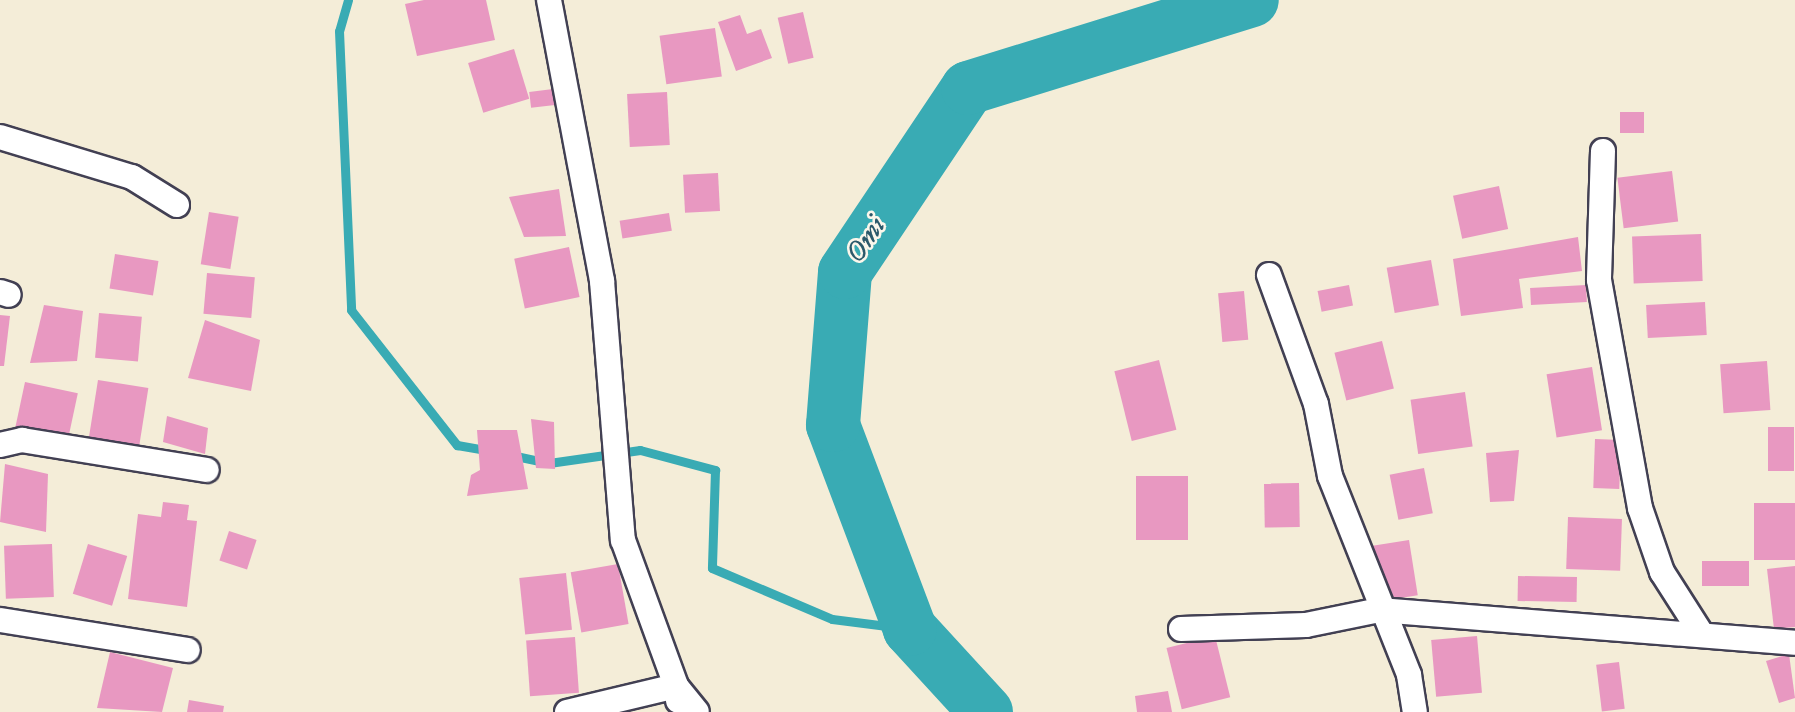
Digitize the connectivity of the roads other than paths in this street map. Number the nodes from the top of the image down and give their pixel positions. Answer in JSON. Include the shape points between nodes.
{"nodes":[{"id":1,"x":549,"y":0,"type":"edge"},
{"id":2,"x":0,"y":136,"type":"edge"},
{"id":3,"x":1603,"y":151,"type":"dead end"},
{"id":4,"x":177,"y":205,"type":"dead end"},
{"id":5,"x":1269,"y":275,"type":"dead end"},
{"id":6,"x":0,"y":445,"type":"edge"},
{"id":7,"x":207,"y":470,"type":"dead end"},
{"id":8,"x":1379,"y":610,"type":"junction"},
{"id":9,"x":0,"y":620,"type":"edge"},
{"id":10,"x":1181,"y":629,"type":"dead end"},
{"id":11,"x":1701,"y":633,"type":"junction"},
{"id":12,"x":1795,"y":643,"type":"edge"},
{"id":13,"x":188,"y":650,"type":"dead end"},
{"id":14,"x":676,"y":686,"type":"junction"},
{"id":15,"x":566,"y":712,"type":"edge"},
{"id":16,"x":680,"y":712,"type":"edge"},
{"id":17,"x":697,"y":712,"type":"edge"},
{"id":18,"x":1415,"y":712,"type":"edge"}],
"edges":[{"from":1,"to":14,"type":"street","via":[[602,281],[623,540]]},
{"from":2,"to":4,"type":"street","via":[[132,177]]},
{"from":3,"to":11,"type":"street","via":[[1598,280],[1640,508],[1662,572]]},
{"from":5,"to":8,"type":"street"},
{"from":6,"to":7,"type":"street","via":[[22,440]]},
{"from":8,"to":10,"type":"street","via":[[1307,625]]},
{"from":8,"to":11,"type":"street"},
{"from":8,"to":18,"type":"street","via":[[1409,675]]},
{"from":9,"to":13,"type":"street"},
{"from":11,"to":12,"type":"street"},
{"from":14,"to":15,"type":"street"},
{"from":14,"to":16,"type":"street"},
{"from":14,"to":17,"type":"street"}]}
